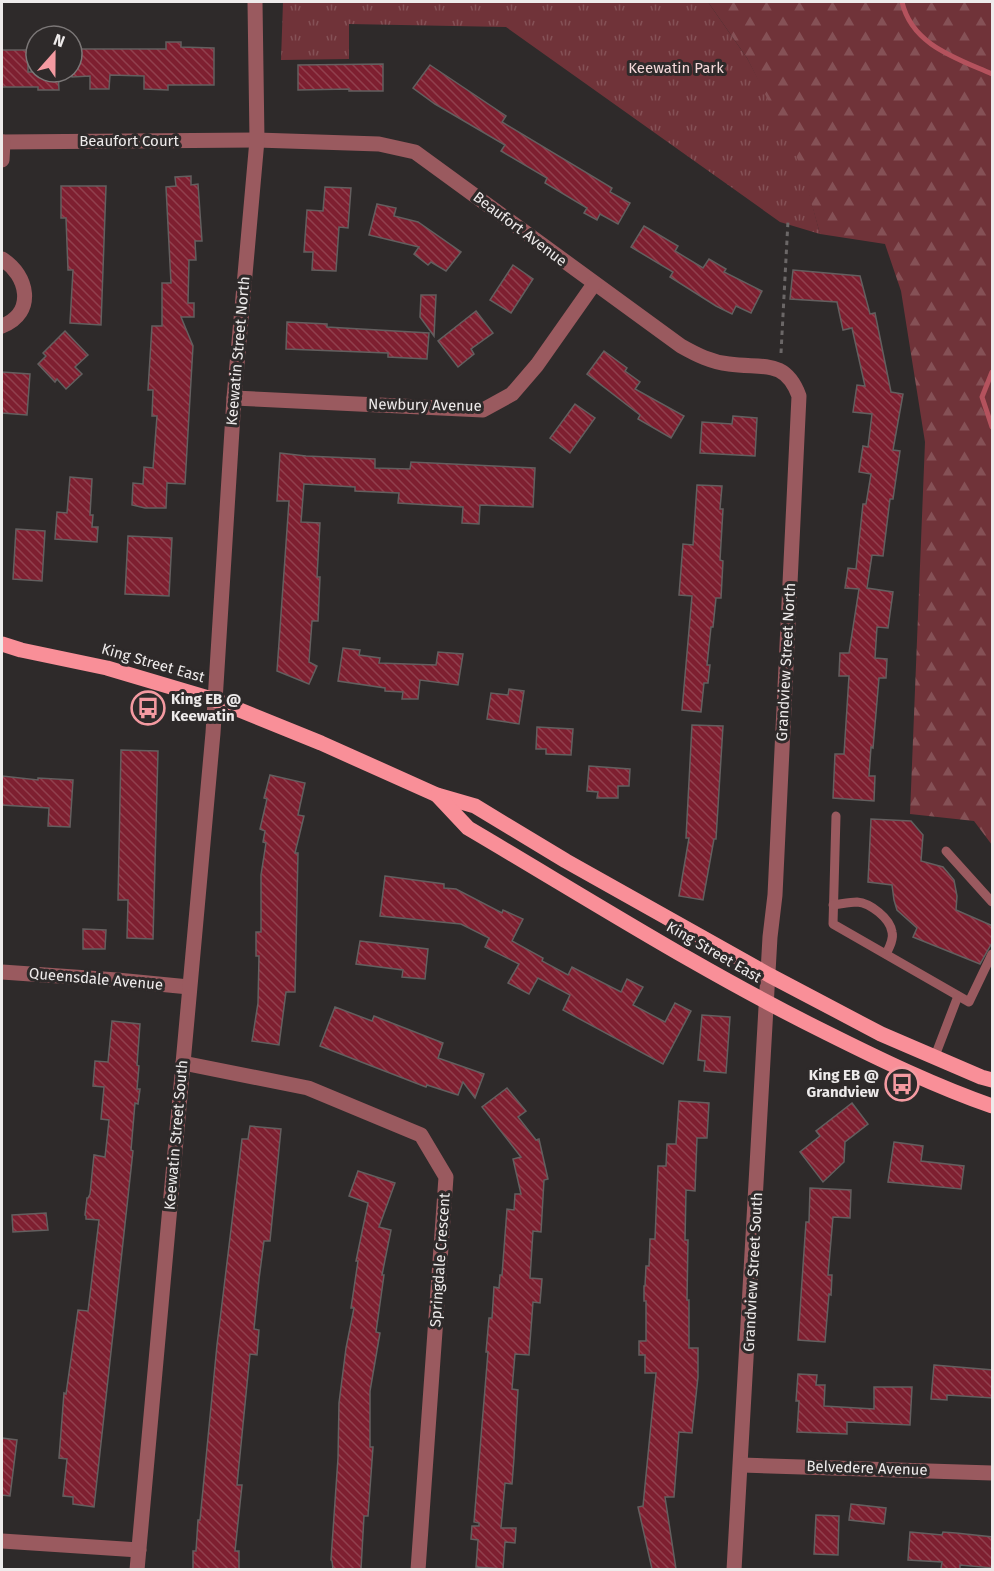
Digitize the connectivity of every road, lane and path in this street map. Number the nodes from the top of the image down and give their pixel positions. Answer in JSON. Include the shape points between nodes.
{"nodes":[{"id":1,"x":255,"y":2,"type":"edge"},
{"id":2,"x":257,"y":140,"type":"junction"},
{"id":3,"x":2,"y":142,"type":"edge"},
{"id":4,"x":2,"y":160,"type":"edge"},
{"id":5,"x":788,"y":221,"type":"dead end"},
{"id":6,"x":2,"y":259,"type":"edge"},
{"id":7,"x":594,"y":284,"type":"junction"},
{"id":8,"x":2,"y":326,"type":"edge"},
{"id":9,"x":773,"y":368,"type":"junction"},
{"id":10,"x":234,"y":398,"type":"junction"},
{"id":11,"x":2,"y":644,"type":"edge"},
{"id":12,"x":21,"y":650,"type":"junction"},
{"id":13,"x":2,"y":656,"type":"edge"},
{"id":14,"x":214,"y":700,"type":"junction"},
{"id":15,"x":436,"y":795,"type":"junction"},
{"id":16,"x":836,"y":816,"type":"dead end"},
{"id":17,"x":945,"y":851,"type":"dead end"},
{"id":18,"x":993,"y":902,"type":"edge"},
{"id":19,"x":833,"y":905,"type":"junction"},
{"id":20,"x":886,"y":954,"type":"junction"},
{"id":21,"x":993,"y":954,"type":"edge"},
{"id":22,"x":2,"y":972,"type":"edge"},
{"id":23,"x":769,"y":975,"type":"junction"},
{"id":24,"x":189,"y":987,"type":"junction"},
{"id":25,"x":958,"y":996,"type":"junction"},
{"id":26,"x":767,"y":1004,"type":"junction"},
{"id":27,"x":935,"y":1056,"type":"junction"},
{"id":28,"x":183,"y":1063,"type":"junction"},
{"id":29,"x":993,"y":1080,"type":"edge"},
{"id":30,"x":993,"y":1106,"type":"edge"},
{"id":31,"x":742,"y":1465,"type":"junction"},
{"id":32,"x":993,"y":1473,"type":"edge"},
{"id":33,"x":2,"y":1541,"type":"edge"},
{"id":34,"x":138,"y":1550,"type":"junction"},
{"id":35,"x":137,"y":1569,"type":"edge"},
{"id":36,"x":418,"y":1569,"type":"edge"},
{"id":37,"x":734,"y":1569,"type":"edge"}],
"edges":[{"from":1,"to":2,"type":"street","name":"Keewatin Street North"},
{"from":2,"to":3,"type":"street","name":"Beaufort Court"},
{"from":2,"to":7,"type":"street","name":"Beaufort Avenue","via":[[379,144],[415,152]]},
{"from":2,"to":10,"type":"street","name":"Keewatin Street North"},
{"from":3,"to":4,"type":"street"},
{"from":5,"to":9,"type":"path"},
{"from":6,"to":8,"type":"street","via":[[18,272],[25,296],[15,318]]},
{"from":7,"to":9,"type":"street","name":"Beaufort Avenue","via":[[704,359]]},
{"from":7,"to":10,"type":"street","name":"Newbury Avenue","via":[[512,394],[483,410]]},
{"from":9,"to":23,"type":"street","name":"Grandview Street North","via":[[794,383],[799,396]]},
{"from":10,"to":14,"type":"street","name":"Keewatin Street North"},
{"from":11,"to":12,"type":"main road","name":"King Street East"},
{"from":12,"to":13,"type":"main road","name":"King Street East"},
{"from":12,"to":14,"type":"main road","name":"King Street East","via":[[107,668]]},
{"from":14,"to":15,"type":"main road","name":"King Street East"},
{"from":14,"to":24,"type":"street","name":"Keewatin Street South"},
{"from":15,"to":23,"type":"main road","name":"King Street East","via":[[475,806]]},
{"from":15,"to":26,"type":"main road","name":"King Street East","via":[[468,828]]},
{"from":16,"to":19,"type":"lane"},
{"from":17,"to":18,"type":"lane"},
{"from":19,"to":20,"type":"lane","via":[[833,924]]},
{"from":19,"to":20,"type":"lane","via":[[858,902],[873,908],[886,920],[892,932]]},
{"from":20,"to":25,"type":"lane"},
{"from":21,"to":25,"type":"lane","via":[[969,1002]]},
{"from":22,"to":24,"type":"street","name":"Queensdale Avenue"},
{"from":23,"to":26,"type":"street","name":"Grandview Street South"},
{"from":23,"to":27,"type":"main road","name":"King Street East","via":[[881,1034]]},
{"from":24,"to":28,"type":"street","name":"Keewatin Street South"},
{"from":25,"to":27,"type":"lane"},
{"from":26,"to":30,"type":"main road","name":"King Street East","via":[[886,1063]]},
{"from":26,"to":31,"type":"street","name":"Grandview Street South"},
{"from":27,"to":29,"type":"main road","name":"King Street East"},
{"from":28,"to":34,"type":"street","name":"Keewatin Street South"},
{"from":28,"to":36,"type":"street","name":"Springdale Crescent","via":[[308,1088],[421,1135],[446,1178]]},
{"from":31,"to":32,"type":"street","name":"Belvedere Avenue"},
{"from":31,"to":37,"type":"street","name":"Grandview Street South"},
{"from":33,"to":34,"type":"street"},
{"from":34,"to":35,"type":"street","name":"Keewatin Street South"}]}
